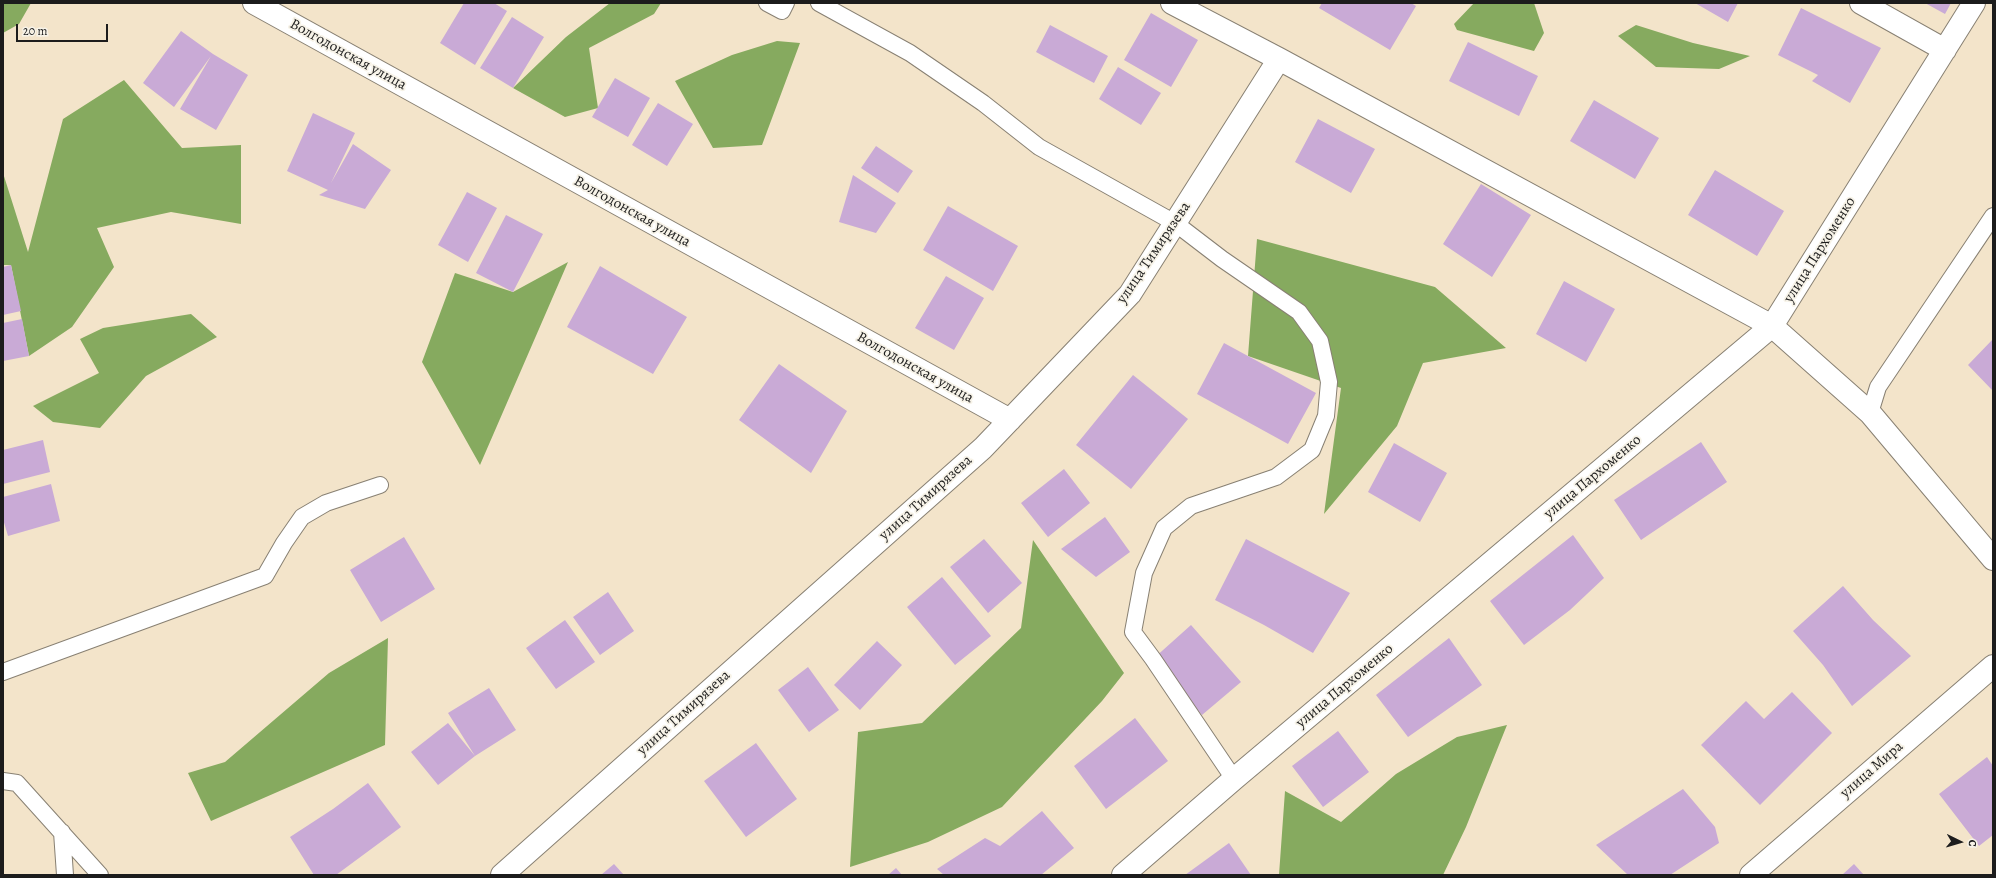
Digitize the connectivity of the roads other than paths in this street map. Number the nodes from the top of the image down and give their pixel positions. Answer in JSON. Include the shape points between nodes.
{"nodes":[{"id":1,"x":254,"y":3,"type":"edge"},
{"id":2,"x":767,"y":3,"type":"edge"},
{"id":3,"x":786,"y":3,"type":"edge"},
{"id":4,"x":819,"y":3,"type":"edge"},
{"id":5,"x":1172,"y":3,"type":"edge"},
{"id":6,"x":1861,"y":3,"type":"edge"},
{"id":7,"x":1974,"y":3,"type":"edge"},
{"id":8,"x":1945,"y":50,"type":"junction"},
{"id":9,"x":1279,"y":59,"type":"junction"},
{"id":10,"x":1993,"y":216,"type":"edge"},
{"id":11,"x":1175,"y":223,"type":"junction"},
{"id":12,"x":1772,"y":326,"type":"junction"},
{"id":13,"x":1870,"y":412,"type":"junction"},
{"id":14,"x":1010,"y":420,"type":"junction"},
{"id":15,"x":380,"y":485,"type":"dead end"},
{"id":16,"x":1993,"y":560,"type":"edge"},
{"id":17,"x":1993,"y":666,"type":"edge"},
{"id":18,"x":3,"y":672,"type":"edge"},
{"id":19,"x":1234,"y":779,"type":"junction"},
{"id":20,"x":3,"y":781,"type":"edge"},
{"id":21,"x":62,"y":832,"type":"junction"},
{"id":22,"x":65,"y":875,"type":"edge"},
{"id":23,"x":100,"y":875,"type":"edge"},
{"id":24,"x":502,"y":875,"type":"edge"},
{"id":25,"x":1123,"y":875,"type":"edge"},
{"id":26,"x":1751,"y":875,"type":"edge"}],
"edges":[{"from":1,"to":14,"type":"street","name":"Волгодонская улица"},
{"from":2,"to":3,"type":"lane","via":[[782,11]]},
{"from":4,"to":11,"type":"lane","via":[[910,53],[984,103],[1039,147]]},
{"from":5,"to":9,"type":"street"},
{"from":6,"to":8,"type":"street"},
{"from":7,"to":8,"type":"street","name":"улица Пархоменко"},
{"from":8,"to":12,"type":"street","name":"улица Пархоменко"},
{"from":9,"to":11,"type":"street","name":"улица Тимирязева"},
{"from":9,"to":12,"type":"street"},
{"from":10,"to":13,"type":"lane","via":[[1878,387]]},
{"from":11,"to":14,"type":"street","name":"улица Тимирязева","via":[[1130,294]]},
{"from":11,"to":19,"type":"lane","via":[[1299,312],[1320,341],[1329,382],[1326,416],[1312,450],[1276,477],[1191,506],[1164,528],[1144,573],[1133,632]]},
{"from":12,"to":13,"type":"street"},
{"from":12,"to":19,"type":"street","name":"улица Пархоменко"},
{"from":13,"to":16,"type":"street"},
{"from":14,"to":24,"type":"street","name":"улица Тимирязева","via":[[982,448]]},
{"from":15,"to":18,"type":"lane","via":[[326,503],[302,517],[265,576]]},
{"from":17,"to":26,"type":"street","name":"улица Мира"},
{"from":19,"to":25,"type":"street","name":"улица Пархоменко"},
{"from":20,"to":21,"type":"lane","via":[[17,783]]},
{"from":21,"to":22,"type":"lane"},
{"from":21,"to":23,"type":"lane"}]}
